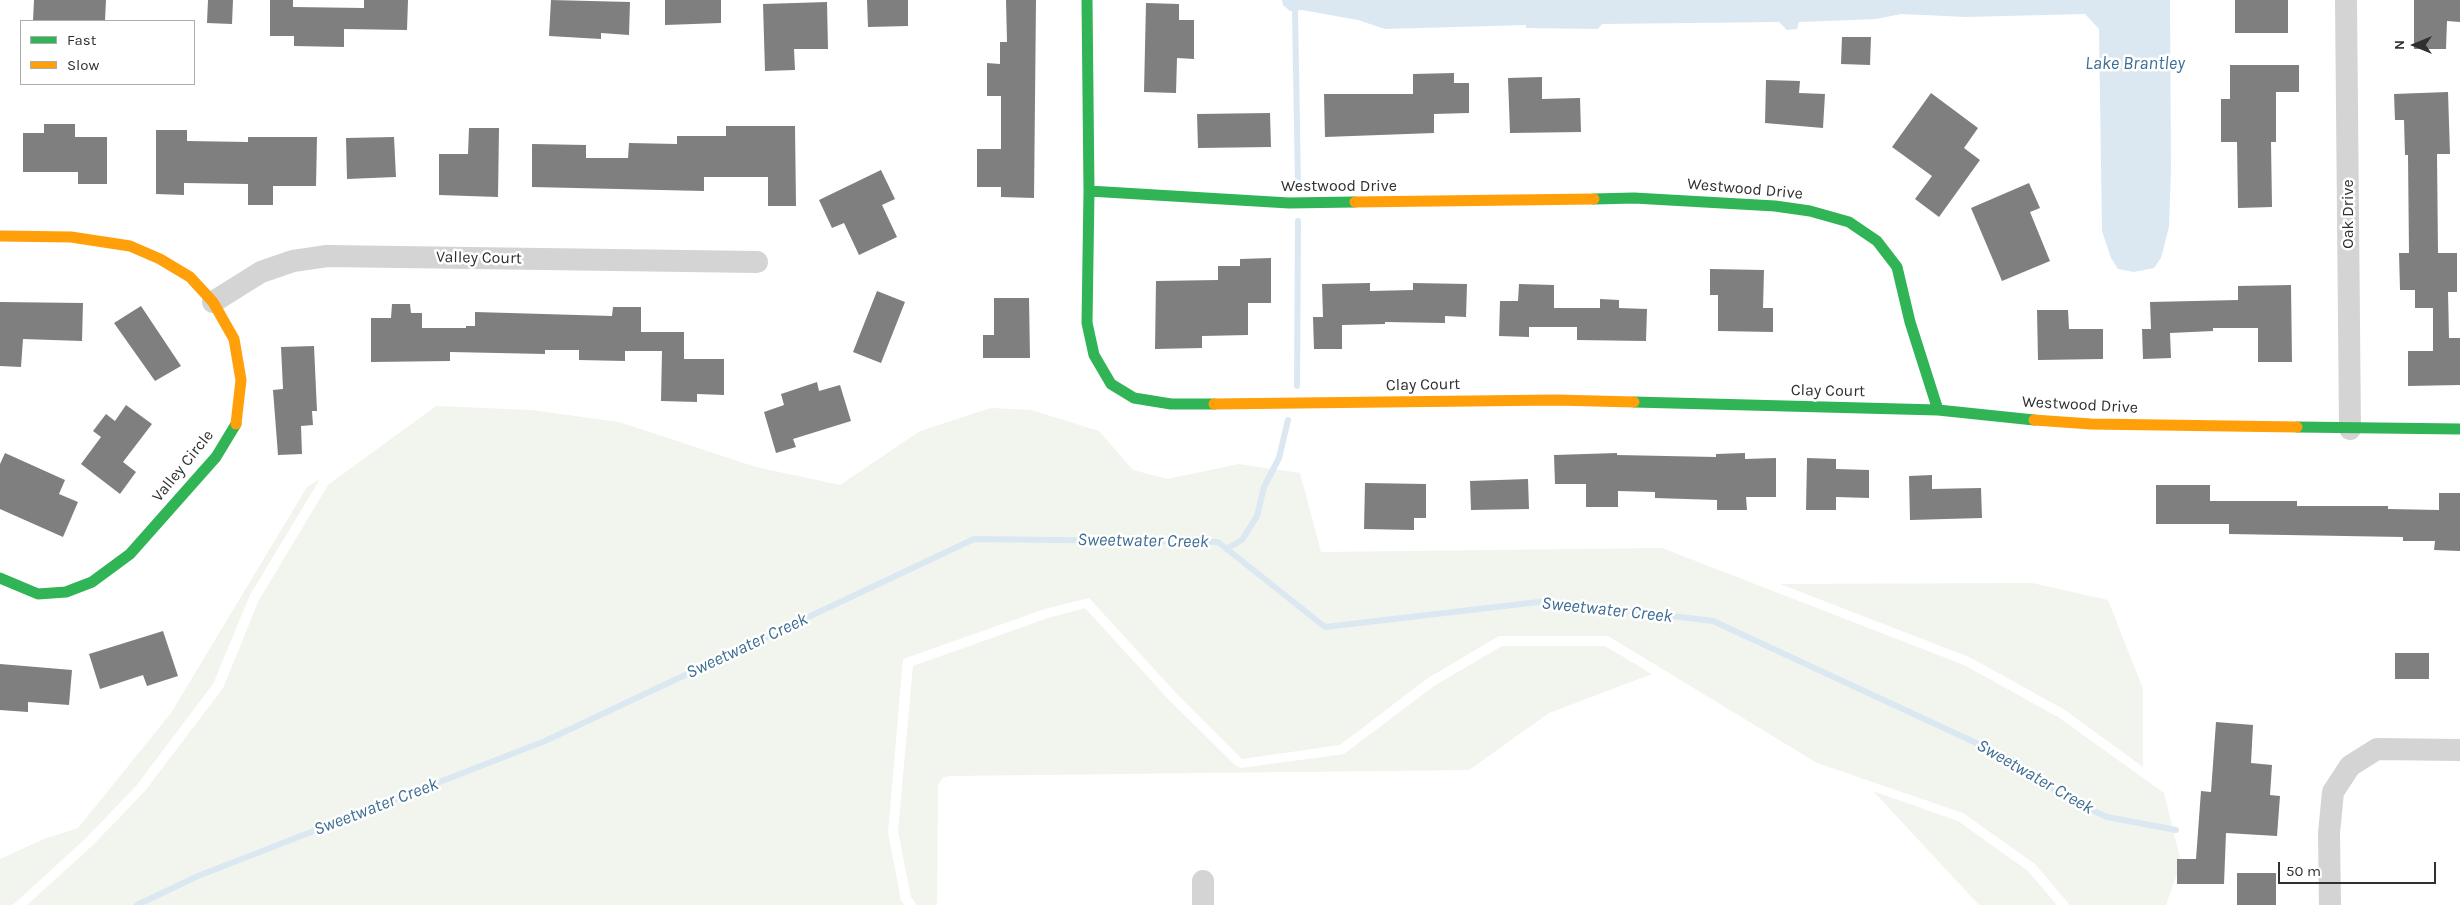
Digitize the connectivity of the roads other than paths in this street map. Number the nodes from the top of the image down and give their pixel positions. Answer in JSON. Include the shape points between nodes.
{"nodes":[{"id":1,"x":1087,"y":0,"type":"edge"},
{"id":2,"x":2346,"y":0,"type":"edge"},
{"id":3,"x":1089,"y":191,"type":"junction"},
{"id":4,"x":0,"y":236,"type":"edge"},
{"id":5,"x":757,"y":262,"type":"dead end"},
{"id":6,"x":213,"y":302,"type":"junction"},
{"id":7,"x":1938,"y":410,"type":"junction"},
{"id":8,"x":2350,"y":428,"type":"junction"},
{"id":9,"x":2460,"y":429,"type":"edge"},
{"id":10,"x":0,"y":578,"type":"edge"},
{"id":11,"x":2460,"y":750,"type":"edge"},
{"id":12,"x":1203,"y":881,"type":"dead end"},
{"id":13,"x":1203,"y":905,"type":"edge"},
{"id":14,"x":2330,"y":905,"type":"edge"}],
"edges":[{"from":1,"to":3,"type":"street"},
{"from":2,"to":8,"type":"street","name":"Oak Drive"},
{"from":3,"to":7,"type":"street","name":"Westwood Drive","via":[[1289,204],[1634,198],[1810,211],[1849,222],[1877,241],[1897,267],[1910,322]]},
{"from":3,"to":7,"type":"street","name":"Clay Court","via":[[1087,323],[1094,355],[1111,384],[1134,398],[1171,404],[1556,400]]},
{"from":4,"to":6,"type":"street","name":"Valley Circle","via":[[71,237],[130,246],[160,259],[190,278]]},
{"from":5,"to":6,"type":"street","name":"Valley Court","via":[[327,256],[261,272]]},
{"from":6,"to":10,"type":"street","name":"Valley Circle","via":[[234,340],[241,380],[236,424],[216,457],[130,554],[92,582],[66,592],[38,594]]},
{"from":7,"to":8,"type":"street","name":"Westwood Drive","via":[[2091,424]]},
{"from":8,"to":9,"type":"street","name":"Westwood Drive"},
{"from":11,"to":14,"type":"street","via":[[2377,749],[2350,766],[2333,792],[2329,833]]},
{"from":12,"to":13,"type":"street"}]}
